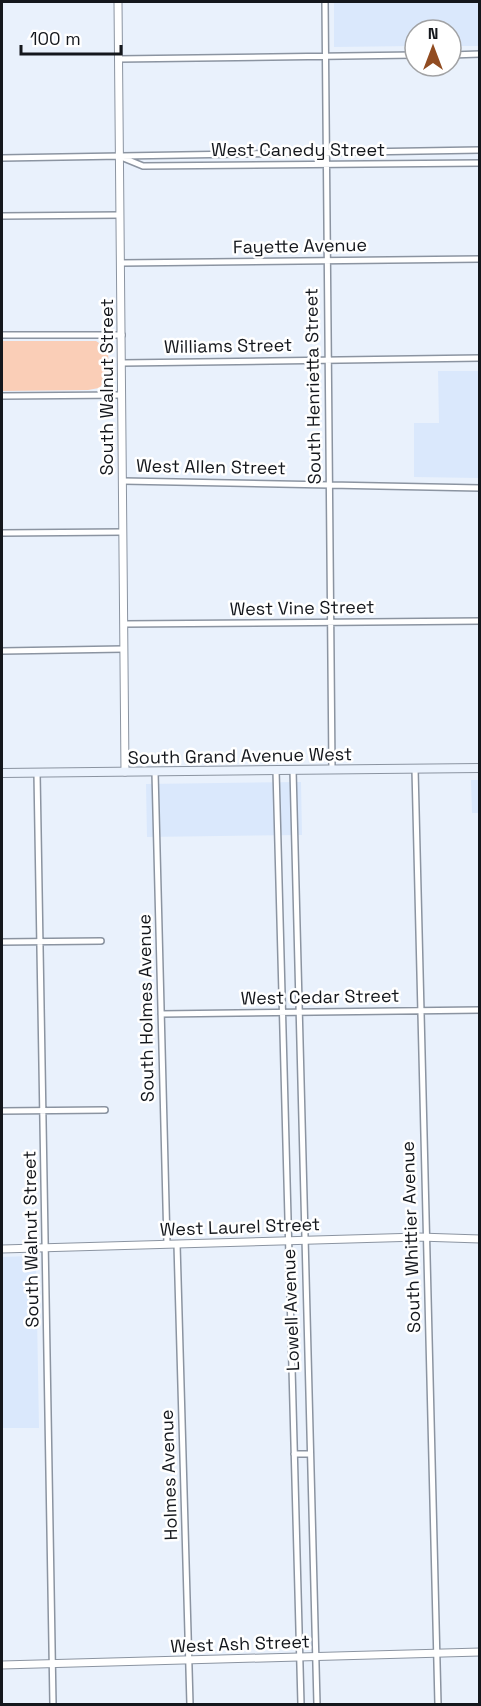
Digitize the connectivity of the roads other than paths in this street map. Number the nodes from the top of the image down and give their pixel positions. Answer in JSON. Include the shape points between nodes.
{"nodes":[{"id":1,"x":118,"y":2,"type":"edge"},
{"id":2,"x":325,"y":2,"type":"edge"},
{"id":3,"x":480,"y":54,"type":"edge"},
{"id":4,"x":403,"y":55,"type":"edge"},
{"id":5,"x":463,"y":55,"type":"edge"},
{"id":6,"x":325,"y":56,"type":"junction"},
{"id":7,"x":118,"y":58,"type":"junction"},
{"id":8,"x":480,"y":150,"type":"edge"},
{"id":9,"x":326,"y":152,"type":"junction"},
{"id":10,"x":120,"y":156,"type":"junction"},
{"id":11,"x":2,"y":158,"type":"edge"},
{"id":12,"x":480,"y":163,"type":"edge"},
{"id":13,"x":326,"y":165,"type":"junction"},
{"id":14,"x":120,"y":215,"type":"junction"},
{"id":15,"x":2,"y":216,"type":"edge"},
{"id":16,"x":480,"y":259,"type":"edge"},
{"id":17,"x":327,"y":260,"type":"junction"},
{"id":18,"x":121,"y":263,"type":"junction"},
{"id":19,"x":2,"y":335,"type":"edge"},
{"id":20,"x":122,"y":335,"type":"junction"},
{"id":21,"x":480,"y":358,"type":"edge"},
{"id":22,"x":329,"y":360,"type":"junction"},
{"id":23,"x":122,"y":363,"type":"junction"},
{"id":24,"x":122,"y":395,"type":"junction"},
{"id":25,"x":2,"y":396,"type":"edge"},
{"id":26,"x":123,"y":481,"type":"junction"},
{"id":27,"x":329,"y":484,"type":"junction"},
{"id":28,"x":480,"y":488,"type":"edge"},
{"id":29,"x":123,"y":531,"type":"junction"},
{"id":30,"x":2,"y":533,"type":"edge"},
{"id":31,"x":480,"y":621,"type":"edge"},
{"id":32,"x":331,"y":622,"type":"junction"},
{"id":33,"x":124,"y":624,"type":"junction"},
{"id":34,"x":124,"y":649,"type":"junction"},
{"id":35,"x":2,"y":651,"type":"edge"},
{"id":36,"x":415,"y":768,"type":"junction"},
{"id":37,"x":480,"y":768,"type":"edge"},
{"id":38,"x":276,"y":770,"type":"junction"},
{"id":39,"x":293,"y":770,"type":"junction"},
{"id":40,"x":332,"y":770,"type":"junction"},
{"id":41,"x":125,"y":772,"type":"junction"},
{"id":42,"x":155,"y":772,"type":"junction"},
{"id":43,"x":2,"y":773,"type":"edge"},
{"id":44,"x":37,"y":773,"type":"junction"},
{"id":45,"x":101,"y":941,"type":"dead end"},
{"id":46,"x":2,"y":942,"type":"edge"},
{"id":47,"x":41,"y":942,"type":"junction"},
{"id":48,"x":480,"y":1010,"type":"edge"},
{"id":49,"x":420,"y":1011,"type":"junction"},
{"id":50,"x":283,"y":1012,"type":"junction"},
{"id":51,"x":299,"y":1012,"type":"junction"},
{"id":52,"x":161,"y":1014,"type":"junction"},
{"id":53,"x":43,"y":1110,"type":"junction"},
{"id":54,"x":105,"y":1110,"type":"dead end"},
{"id":55,"x":2,"y":1111,"type":"edge"},
{"id":56,"x":426,"y":1237,"type":"junction"},
{"id":57,"x":480,"y":1239,"type":"edge"},
{"id":58,"x":304,"y":1240,"type":"junction"},
{"id":59,"x":288,"y":1241,"type":"junction"},
{"id":60,"x":167,"y":1244,"type":"junction"},
{"id":61,"x":177,"y":1244,"type":"junction"},
{"id":62,"x":46,"y":1248,"type":"junction"},
{"id":63,"x":2,"y":1249,"type":"edge"},
{"id":64,"x":294,"y":1454,"type":"junction"},
{"id":65,"x":310,"y":1454,"type":"junction"},
{"id":66,"x":480,"y":1652,"type":"edge"},
{"id":67,"x":438,"y":1653,"type":"junction"},
{"id":68,"x":316,"y":1656,"type":"junction"},
{"id":69,"x":300,"y":1657,"type":"junction"},
{"id":70,"x":189,"y":1660,"type":"junction"},
{"id":71,"x":53,"y":1664,"type":"junction"},
{"id":72,"x":2,"y":1665,"type":"edge"},
{"id":73,"x":53,"y":1704,"type":"edge"},
{"id":74,"x":190,"y":1704,"type":"edge"},
{"id":75,"x":301,"y":1704,"type":"edge"},
{"id":76,"x":317,"y":1704,"type":"edge"},
{"id":77,"x":438,"y":1704,"type":"edge"}],
"edges":[{"from":1,"to":7,"type":"street","name":"South Walnut Street"},
{"from":2,"to":6,"type":"street","name":"South Henrietta Street"},
{"from":3,"to":5,"type":"street"},
{"from":4,"to":6,"type":"street"},
{"from":6,"to":7,"type":"street"},
{"from":6,"to":9,"type":"street","name":"South Henrietta Street"},
{"from":7,"to":10,"type":"street","name":"South Walnut Street"},
{"from":8,"to":9,"type":"street","name":"West Canedy Street"},
{"from":9,"to":10,"type":"street","name":"West Canedy Street"},
{"from":9,"to":13,"type":"street","name":"South Henrietta Street"},
{"from":10,"to":11,"type":"street","name":"West Canedy Street"},
{"from":10,"to":13,"type":"street","name":"West Canedy Street","via":[[143,166]]},
{"from":10,"to":14,"type":"street","name":"South Walnut Street"},
{"from":12,"to":13,"type":"street","name":"West Canedy Street"},
{"from":13,"to":17,"type":"street","name":"South Henrietta Street"},
{"from":14,"to":15,"type":"street"},
{"from":14,"to":18,"type":"street","name":"South Walnut Street"},
{"from":16,"to":17,"type":"street","name":"Fayette Avenue"},
{"from":17,"to":18,"type":"street","name":"Fayette Avenue"},
{"from":17,"to":22,"type":"street","name":"South Henrietta Street"},
{"from":18,"to":20,"type":"street","name":"South Walnut Street"},
{"from":19,"to":20,"type":"street"},
{"from":20,"to":23,"type":"street","name":"South Walnut Street"},
{"from":21,"to":22,"type":"street","name":"Williams Street"},
{"from":22,"to":23,"type":"street","name":"Williams Street"},
{"from":22,"to":27,"type":"street","name":"South Henrietta Street"},
{"from":23,"to":24,"type":"street","name":"South Walnut Street"},
{"from":24,"to":25,"type":"street"},
{"from":24,"to":26,"type":"street","name":"South Walnut Street"},
{"from":26,"to":27,"type":"street","name":"West Allen Street"},
{"from":26,"to":29,"type":"street","name":"South Walnut Street"},
{"from":27,"to":28,"type":"street","name":"West Allen Street"},
{"from":27,"to":32,"type":"street","name":"South Henrietta Street"},
{"from":29,"to":30,"type":"street"},
{"from":29,"to":33,"type":"street","name":"South Walnut Street"},
{"from":31,"to":32,"type":"street","name":"West Vine Street"},
{"from":32,"to":33,"type":"street","name":"West Vine Street"},
{"from":32,"to":40,"type":"street","name":"South Henrietta Street"},
{"from":33,"to":34,"type":"street","name":"South Walnut Street"},
{"from":34,"to":35,"type":"street"},
{"from":34,"to":41,"type":"street","name":"South Walnut Street"},
{"from":36,"to":37,"type":"main road","name":"South Grand Avenue West"},
{"from":36,"to":40,"type":"main road","name":"South Grand Avenue West"},
{"from":36,"to":49,"type":"street","name":"South Whittier Avenue"},
{"from":38,"to":39,"type":"main road","name":"South Grand Avenue West"},
{"from":38,"to":42,"type":"main road","name":"South Grand Avenue West"},
{"from":38,"to":50,"type":"street","name":"Lowell Avenue"},
{"from":39,"to":40,"type":"main road","name":"South Grand Avenue West"},
{"from":39,"to":51,"type":"street","name":"Lowell Avenue"},
{"from":41,"to":42,"type":"main road","name":"South Grand Avenue West"},
{"from":41,"to":44,"type":"main road","name":"South Grand Avenue West"},
{"from":42,"to":52,"type":"street","name":"South Holmes Avenue"},
{"from":43,"to":44,"type":"main road","name":"South Grand Avenue West"},
{"from":44,"to":47,"type":"street","name":"South Walnut Street"},
{"from":45,"to":47,"type":"street"},
{"from":46,"to":47,"type":"street"},
{"from":47,"to":53,"type":"street","name":"South Walnut Street"},
{"from":48,"to":49,"type":"street","name":"West Cedar Street"},
{"from":49,"to":51,"type":"street","name":"West Cedar Street"},
{"from":49,"to":56,"type":"street","name":"South Whittier Avenue"},
{"from":50,"to":51,"type":"street","name":"West Cedar Street"},
{"from":50,"to":52,"type":"street","name":"West Cedar Street"},
{"from":50,"to":59,"type":"street","name":"Lowell Avenue"},
{"from":51,"to":58,"type":"street","name":"Lowell Avenue"},
{"from":52,"to":60,"type":"street","name":"South Holmes Avenue"},
{"from":53,"to":54,"type":"street"},
{"from":53,"to":55,"type":"street"},
{"from":53,"to":62,"type":"street","name":"South Walnut Street"},
{"from":56,"to":57,"type":"street","name":"West Laurel Street"},
{"from":56,"to":58,"type":"street","name":"West Laurel Street"},
{"from":56,"to":67,"type":"street","name":"South Whittier Avenue"},
{"from":58,"to":59,"type":"street","name":"West Laurel Street"},
{"from":58,"to":65,"type":"street","name":"Lowell Avenue"},
{"from":59,"to":61,"type":"street","name":"West Laurel Street"},
{"from":59,"to":64,"type":"street","name":"Lowell Avenue"},
{"from":60,"to":61,"type":"street","name":"West Laurel Street"},
{"from":60,"to":62,"type":"street","name":"West Laurel Street"},
{"from":61,"to":70,"type":"street","name":"Holmes Avenue"},
{"from":62,"to":63,"type":"street","name":"West Laurel Street"},
{"from":62,"to":71,"type":"street","name":"South Walnut Street"},
{"from":64,"to":65,"type":"street"},
{"from":64,"to":69,"type":"street","name":"Lowell Avenue"},
{"from":65,"to":68,"type":"street","name":"Lowell Avenue"},
{"from":66,"to":67,"type":"street","name":"West Ash Street"},
{"from":67,"to":68,"type":"street","name":"West Ash Street"},
{"from":67,"to":77,"type":"street","name":"South Whittier Avenue"},
{"from":68,"to":69,"type":"street","name":"West Ash Street"},
{"from":68,"to":76,"type":"street","name":"Lowell Avenue"},
{"from":69,"to":70,"type":"street","name":"West Ash Street"},
{"from":69,"to":75,"type":"street","name":"Lowell Avenue"},
{"from":70,"to":71,"type":"street","name":"West Ash Street"},
{"from":70,"to":74,"type":"street","name":"Holmes Avenue"},
{"from":71,"to":72,"type":"street","name":"West Ash Street"},
{"from":71,"to":73,"type":"street","name":"South Walnut Street"}]}
